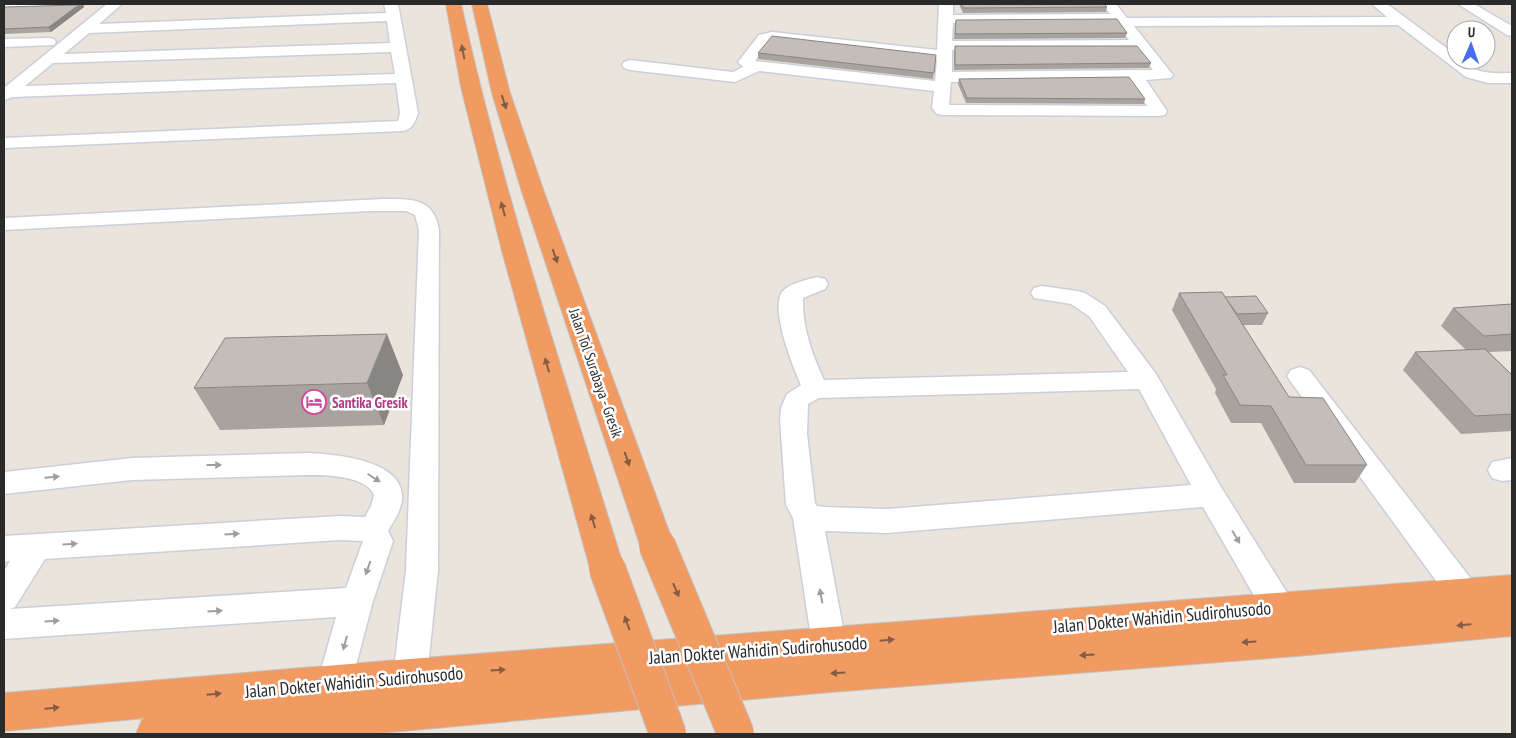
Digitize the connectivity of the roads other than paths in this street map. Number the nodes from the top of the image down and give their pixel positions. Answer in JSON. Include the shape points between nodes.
{"nodes":[{"id":1,"x":78,"y":4,"type":"edge"},
{"id":2,"x":97,"y":4,"type":"edge"},
{"id":3,"x":115,"y":4,"type":"edge"},
{"id":4,"x":453,"y":4,"type":"edge"},
{"id":5,"x":479,"y":4,"type":"edge"},
{"id":6,"x":1109,"y":4,"type":"edge"},
{"id":7,"x":1379,"y":4,"type":"edge"},
{"id":8,"x":1465,"y":4,"type":"edge"},
{"id":9,"x":4,"y":6,"type":"edge"},
{"id":10,"x":392,"y":10,"type":"edge"},
{"id":11,"x":946,"y":11,"type":"edge"},
{"id":12,"x":1122,"y":20,"type":"junction"},
{"id":13,"x":1403,"y":22,"type":"junction"},
{"id":14,"x":85,"y":29,"type":"junction"},
{"id":15,"x":1512,"y":32,"type":"edge"},
{"id":16,"x":1425,"y":38,"type":"junction"},
{"id":17,"x":1446,"y":38,"type":"edge"},
{"id":18,"x":1496,"y":38,"type":"edge"},
{"id":19,"x":1512,"y":38,"type":"edge"},
{"id":20,"x":50,"y":42,"type":"junction"},
{"id":21,"x":4,"y":43,"type":"edge"},
{"id":22,"x":1141,"y":44,"type":"junction"},
{"id":23,"x":398,"y":47,"type":"junction"},
{"id":24,"x":945,"y":51,"type":"junction"},
{"id":25,"x":48,"y":59,"type":"junction"},
{"id":26,"x":630,"y":65,"type":"dead end"},
{"id":27,"x":756,"y":66,"type":"junction"},
{"id":28,"x":1135,"y":76,"type":"junction"},
{"id":29,"x":403,"y":78,"type":"junction"},
{"id":30,"x":1512,"y":78,"type":"edge"},
{"id":31,"x":943,"y":82,"type":"junction"},
{"id":32,"x":5,"y":88,"type":"edge"},
{"id":33,"x":4,"y":143,"type":"edge"},
{"id":34,"x":4,"y":224,"type":"edge"},
{"id":35,"x":817,"y":284,"type":"dead end"},
{"id":36,"x":1042,"y":293,"type":"dead end"},
{"id":37,"x":1300,"y":376,"type":"dead end"},
{"id":38,"x":1147,"y":380,"type":"junction"},
{"id":39,"x":816,"y":389,"type":"junction"},
{"id":40,"x":4,"y":483,"type":"edge"},
{"id":41,"x":1211,"y":495,"type":"junction"},
{"id":42,"x":808,"y":516,"type":"junction"},
{"id":43,"x":373,"y":532,"type":"junction"},
{"id":44,"x":37,"y":546,"type":"junction"},
{"id":45,"x":4,"y":549,"type":"edge"},
{"id":46,"x":1512,"y":590,"type":"edge"},
{"id":47,"x":1464,"y":594,"type":"junction"},
{"id":48,"x":4,"y":597,"type":"edge"},
{"id":49,"x":357,"y":601,"type":"junction"},
{"id":50,"x":1279,"y":608,"type":"junction"},
{"id":51,"x":1512,"y":620,"type":"edge"},
{"id":52,"x":4,"y":624,"type":"edge"},
{"id":53,"x":1297,"y":639,"type":"junction"},
{"id":54,"x":829,"y":644,"type":"junction"},
{"id":55,"x":410,"y":677,"type":"junction"},
{"id":56,"x":334,"y":684,"type":"junction"},
{"id":57,"x":4,"y":712,"type":"edge"},
{"id":58,"x":354,"y":725,"type":"edge"},
{"id":59,"x":294,"y":728,"type":"edge"},
{"id":60,"x":156,"y":734,"type":"edge"},
{"id":61,"x":668,"y":734,"type":"edge"},
{"id":62,"x":736,"y":734,"type":"edge"}],
"edges":[{"from":1,"to":9,"type":"street"},
{"from":2,"to":20,"type":"street"},
{"from":3,"to":14,"type":"street"},
{"from":61,"to":4,"type":"highway","one_way":true,"bridge":true,"via":[[607,568],[511,242],[470,87]]},
{"from":5,"to":62,"type":"highway","name":"Jalan Tol Surabaya - Gresik","one_way":true,"bridge":true,"via":[[501,93],[533,192],[657,546]]},
{"from":6,"to":12,"type":"street"},
{"from":7,"to":13,"type":"street"},
{"from":8,"to":15,"type":"street"},
{"from":10,"to":14,"type":"street"},
{"from":10,"to":23,"type":"street"},
{"from":11,"to":12,"type":"street"},
{"from":11,"to":24,"type":"street"},
{"from":12,"to":13,"type":"street"},
{"from":12,"to":22,"type":"street"},
{"from":13,"to":16,"type":"street"},
{"from":14,"to":25,"type":"street"},
{"from":16,"to":17,"type":"street"},
{"from":16,"to":30,"type":"street","via":[[1472,74]]},
{"from":18,"to":19,"type":"street"},
{"from":20,"to":21,"type":"street"},
{"from":20,"to":32,"type":"street"},
{"from":22,"to":24,"type":"street"},
{"from":22,"to":28,"type":"street","via":[[1165,74]]},
{"from":23,"to":25,"type":"street"},
{"from":23,"to":29,"type":"street"},
{"from":24,"to":27,"type":"street","via":[[766,37],[746,62]]},
{"from":24,"to":31,"type":"street"},
{"from":25,"to":32,"type":"street"},
{"from":26,"to":27,"type":"street","via":[[735,77]]},
{"from":27,"to":31,"type":"street"},
{"from":28,"to":31,"type":"street"},
{"from":28,"to":31,"type":"street","via":[[1159,111],[949,112],[940,108]]},
{"from":29,"to":32,"type":"street"},
{"from":29,"to":33,"type":"street","via":[[409,113],[406,124],[401,127]]},
{"from":34,"to":55,"type":"street","via":[[398,204],[419,208],[427,216],[422,570]]},
{"from":35,"to":39,"type":"street","via":[[792,295],[791,317],[806,368]]},
{"from":36,"to":38,"type":"street","via":[[1077,298],[1092,306]]},
{"from":37,"to":47,"type":"street"},
{"from":38,"to":39,"type":"street"},
{"from":38,"to":41,"type":"street"},
{"from":39,"to":42,"type":"street","via":[[799,397],[795,403],[801,505]]},
{"from":40,"to":43,"type":"street","one_way":true,"via":[[197,465],[335,465],[364,472],[381,482],[387,490],[388,500]]},
{"from":41,"to":42,"type":"street","via":[[887,521]]},
{"from":41,"to":50,"type":"street","one_way":true},
{"from":54,"to":42,"type":"street","one_way":true},
{"from":44,"to":43,"type":"street","one_way":true,"via":[[340,528]]},
{"from":43,"to":49,"type":"street","one_way":true,"via":[[378,542]]},
{"from":44,"to":45,"type":"street"},
{"from":44,"to":48,"type":"street"},
{"from":46,"to":47,"type":"highway","name":"Jalan Dokter Wahidin Sudirohusodo"},
{"from":47,"to":50,"type":"highway","name":"Jalan Dokter Wahidin Sudirohusodo"},
{"from":52,"to":49,"type":"street","one_way":true},
{"from":49,"to":56,"type":"street","one_way":true},
{"from":50,"to":53,"type":"street"},
{"from":54,"to":50,"type":"highway","name":"Jalan Dokter Wahidin Sudirohusodo","one_way":true},
{"from":51,"to":53,"type":"highway","name":"Jalan Dokter Wahidin Sudirohusodo","one_way":true},
{"from":53,"to":58,"type":"highway","name":"Jalan Dokter Wahidin Sudirohusodo","one_way":true,"via":[[831,674]]},
{"from":55,"to":54,"type":"highway","name":"Jalan Dokter Wahidin Sudirohusodo","one_way":true},
{"from":55,"to":56,"type":"highway","name":"Jalan Dokter Wahidin Sudirohusodo"},
{"from":57,"to":56,"type":"highway","name":"Jalan Dokter Wahidin Sudirohusodo","one_way":true},
{"from":58,"to":59,"type":"highway","name":"Jalan Dokter Wahidin Sudirohusodo"},
{"from":59,"to":60,"type":"highway","name":"Jalan Dokter Wahidin Sudirohusodo"}]}
